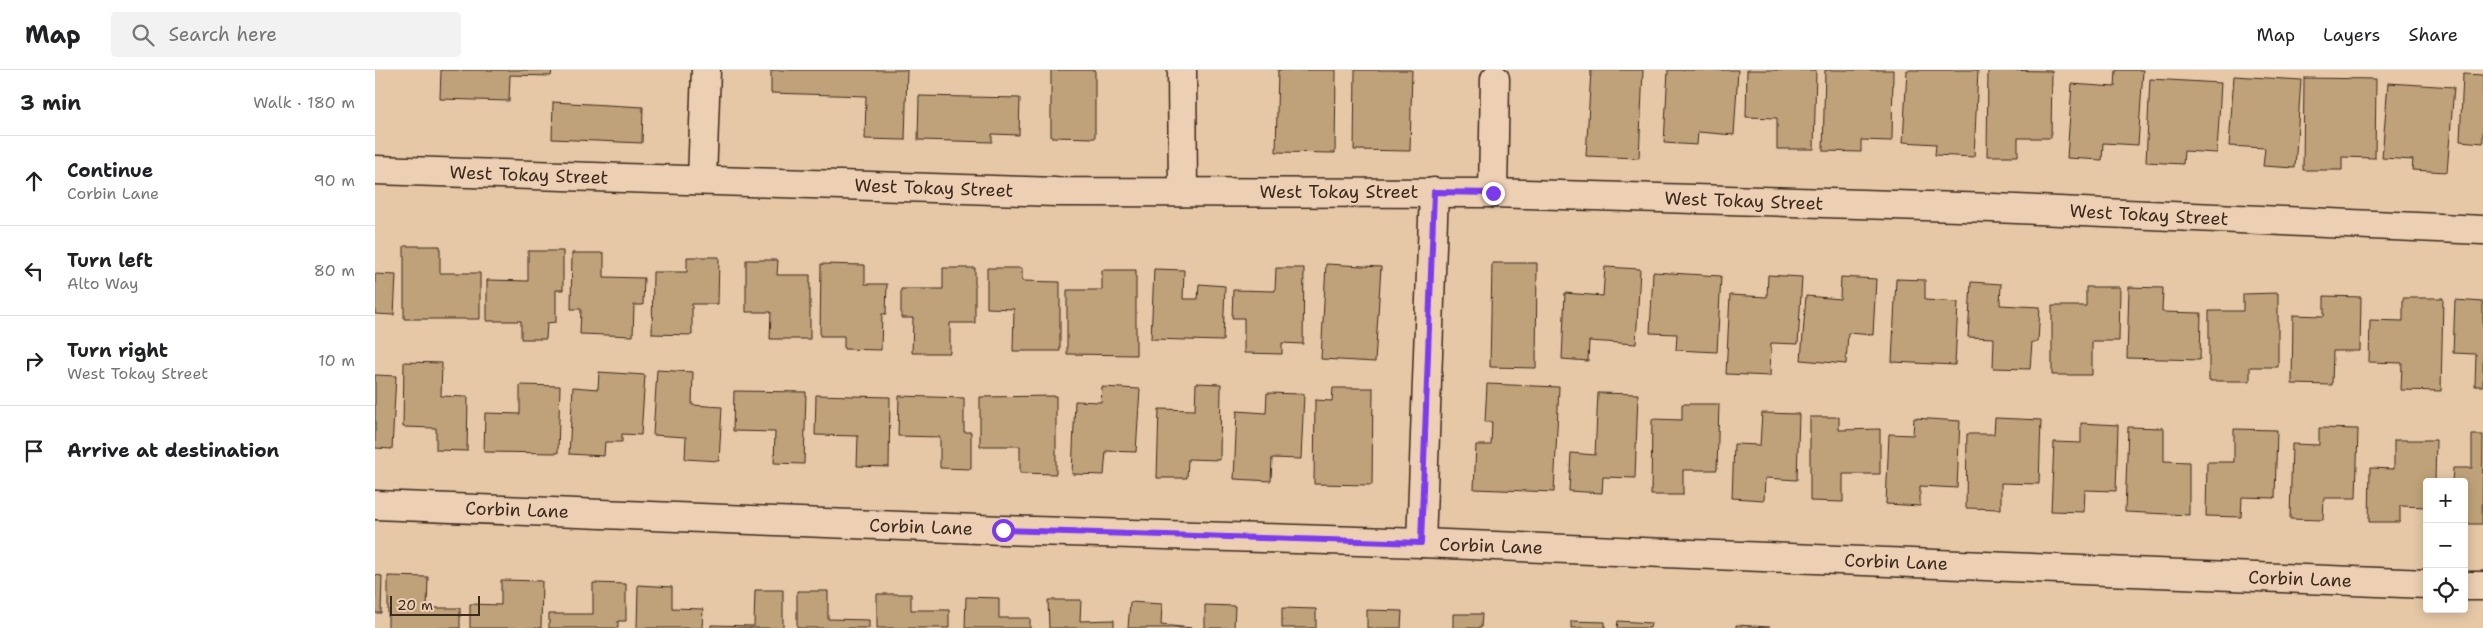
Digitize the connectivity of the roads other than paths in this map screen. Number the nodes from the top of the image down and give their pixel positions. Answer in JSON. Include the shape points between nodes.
{"nodes":[{"id":1,"x":706,"y":70,"type":"edge"},
{"id":2,"x":1182,"y":70,"type":"edge"},
{"id":3,"x":1495,"y":79,"type":"dead end"},
{"id":4,"x":375,"y":170,"type":"edge"},
{"id":5,"x":702,"y":179,"type":"junction"},
{"id":6,"x":1183,"y":192,"type":"junction"},
{"id":7,"x":1434,"y":192,"type":"junction"},
{"id":8,"x":1493,"y":193,"type":"junction"},
{"id":9,"x":2483,"y":230,"type":"edge"},
{"id":10,"x":375,"y":505,"type":"edge"},
{"id":11,"x":1421,"y":543,"type":"junction"},
{"id":12,"x":2423,"y":584,"type":"edge"},
{"id":13,"x":2468,"y":586,"type":"edge"},
{"id":14,"x":2483,"y":586,"type":"edge"}],
"edges":[{"from":1,"to":5,"type":"street"},
{"from":2,"to":6,"type":"street"},
{"from":3,"to":8,"type":"street"},
{"from":4,"to":5,"type":"street","name":"West Tokay Street"},
{"from":5,"to":6,"type":"street","name":"West Tokay Street","via":[[1056,192]]},
{"from":6,"to":7,"type":"street","name":"West Tokay Street"},
{"from":7,"to":8,"type":"street","name":"West Tokay Street"},
{"from":7,"to":11,"type":"street"},
{"from":8,"to":9,"type":"street","name":"West Tokay Street","via":[[1993,208]]},
{"from":10,"to":11,"type":"street","name":"Corbin Lane"},
{"from":11,"to":12,"type":"street","name":"Corbin Lane"},
{"from":13,"to":14,"type":"street"}]}
